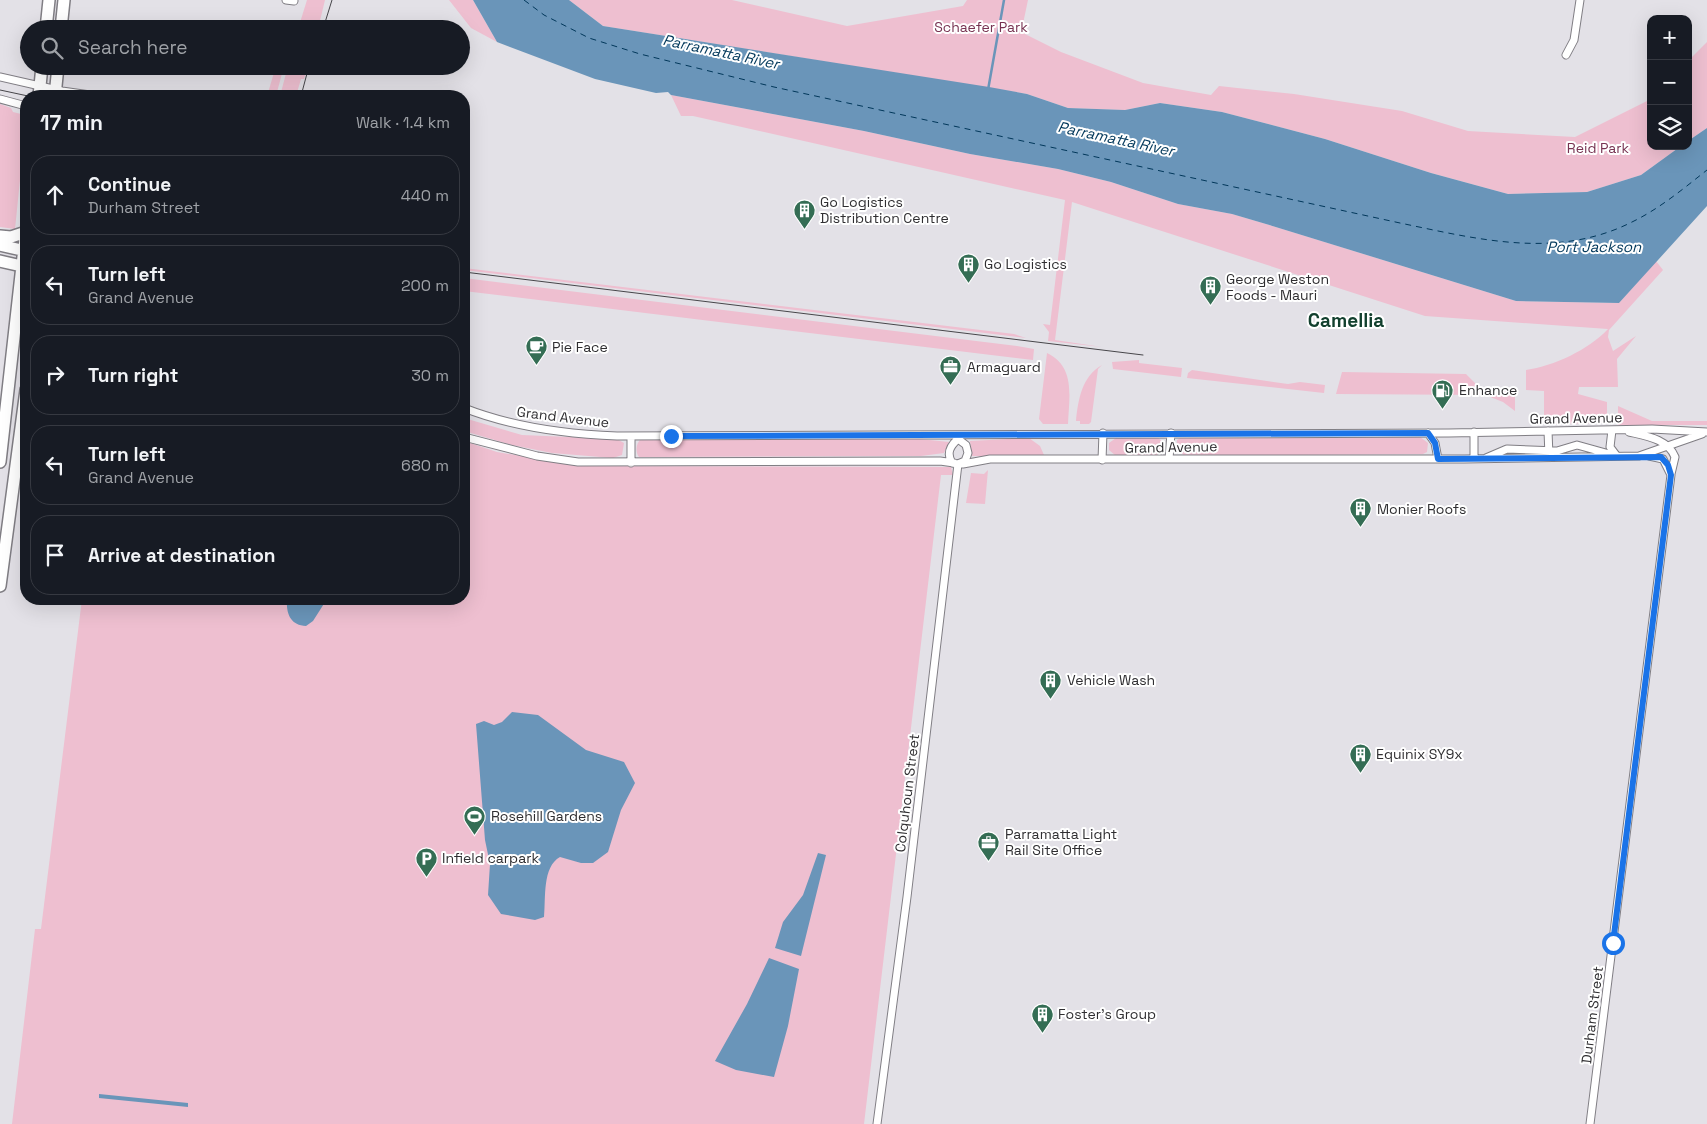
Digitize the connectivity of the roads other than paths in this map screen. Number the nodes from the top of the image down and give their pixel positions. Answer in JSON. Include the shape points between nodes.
{"nodes":[{"id":1,"x":48,"y":0,"type":"edge"},
{"id":2,"x":64,"y":0,"type":"edge"},
{"id":3,"x":1580,"y":0,"type":"edge"},
{"id":4,"x":47,"y":20,"type":"edge"},
{"id":5,"x":63,"y":20,"type":"edge"},
{"id":6,"x":1566,"y":55,"type":"dead end"},
{"id":7,"x":41,"y":75,"type":"edge"},
{"id":8,"x":57,"y":75,"type":"edge"},
{"id":9,"x":0,"y":77,"type":"edge"},
{"id":10,"x":36,"y":90,"type":"edge"},
{"id":11,"x":39,"y":90,"type":"edge"},
{"id":12,"x":55,"y":90,"type":"edge"},
{"id":13,"x":0,"y":99,"type":"edge"},
{"id":14,"x":20,"y":104,"type":"edge"},
{"id":15,"x":20,"y":233,"type":"edge"},
{"id":16,"x":0,"y":236,"type":"edge"},
{"id":17,"x":0,"y":245,"type":"edge"},
{"id":18,"x":20,"y":249,"type":"edge"},
{"id":19,"x":0,"y":261,"type":"edge"},
{"id":20,"x":20,"y":266,"type":"edge"},
{"id":21,"x":20,"y":300,"type":"edge"},
{"id":22,"x":470,"y":410,"type":"edge"},
{"id":23,"x":1616,"y":430,"type":"junction"},
{"id":24,"x":1548,"y":431,"type":"junction"},
{"id":25,"x":1474,"y":432,"type":"junction"},
{"id":26,"x":1026,"y":433,"type":"junction"},
{"id":27,"x":1102,"y":433,"type":"junction"},
{"id":28,"x":1170,"y":433,"type":"junction"},
{"id":29,"x":1428,"y":433,"type":"junction"},
{"id":30,"x":1707,"y":433,"type":"edge"},
{"id":31,"x":20,"y":435,"type":"edge"},
{"id":32,"x":905,"y":435,"type":"junction"},
{"id":33,"x":631,"y":436,"type":"junction"},
{"id":34,"x":1687,"y":438,"type":"junction"},
{"id":35,"x":470,"y":439,"type":"edge"},
{"id":36,"x":958,"y":439,"type":"junction"},
{"id":37,"x":1667,"y":447,"type":"junction"},
{"id":38,"x":1549,"y":454,"type":"junction"},
{"id":39,"x":1618,"y":456,"type":"junction"},
{"id":40,"x":1639,"y":456,"type":"junction"},
{"id":41,"x":1169,"y":459,"type":"junction"},
{"id":42,"x":1438,"y":459,"type":"junction"},
{"id":43,"x":1474,"y":459,"type":"junction"},
{"id":44,"x":1102,"y":460,"type":"junction"},
{"id":45,"x":0,"y":462,"type":"edge"},
{"id":46,"x":631,"y":463,"type":"junction"},
{"id":47,"x":958,"y":464,"type":"junction"},
{"id":48,"x":1674,"y":464,"type":"junction"},
{"id":49,"x":1671,"y":475,"type":"junction"},
{"id":50,"x":0,"y":586,"type":"edge"},
{"id":51,"x":878,"y":1124,"type":"edge"},
{"id":52,"x":1590,"y":1124,"type":"edge"}],
"edges":[{"from":1,"to":4,"type":"main road"},
{"from":2,"to":5,"type":"main road"},
{"from":3,"to":6,"type":"street","via":[[1574,40]]},
{"from":7,"to":11,"type":"main road"},
{"from":8,"to":12,"type":"main road"},
{"from":9,"to":10,"type":"street"},
{"from":13,"to":14,"type":"street"},
{"from":15,"to":16,"type":"main road"},
{"from":17,"to":18,"type":"main road"},
{"from":19,"to":20,"type":"main road"},
{"from":21,"to":45,"type":"main road"},
{"from":22,"to":33,"type":"street","name":"Grand Avenue","via":[[505,422],[546,430]]},
{"from":23,"to":24,"type":"street","name":"Grand Avenue"},
{"from":23,"to":30,"type":"street","name":"Grand Avenue"},
{"from":23,"to":37,"type":"street","via":[[1650,437]]},
{"from":23,"to":39,"type":"street","via":[[1610,447]]},
{"from":24,"to":25,"type":"street","name":"Grand Avenue"},
{"from":24,"to":38,"type":"street"},
{"from":25,"to":29,"type":"street","name":"Grand Avenue"},
{"from":25,"to":43,"type":"street"},
{"from":26,"to":27,"type":"street","name":"Grand Avenue"},
{"from":26,"to":32,"type":"street","name":"Grand Avenue"},
{"from":26,"to":36,"type":"street","name":"Grand Avenue"},
{"from":27,"to":28,"type":"street","name":"Grand Avenue"},
{"from":27,"to":44,"type":"street"},
{"from":28,"to":29,"type":"street","name":"Grand Avenue"},
{"from":28,"to":41,"type":"street"},
{"from":29,"to":42,"type":"street","via":[[1435,443]]},
{"from":30,"to":34,"type":"street","name":"Grand Avenue"},
{"from":31,"to":50,"type":"main road"},
{"from":32,"to":33,"type":"street","name":"Grand Avenue"},
{"from":32,"to":36,"type":"street","name":"Grand Avenue"},
{"from":33,"to":46,"type":"street"},
{"from":34,"to":37,"type":"street","name":"Grand Avenue"},
{"from":34,"to":48,"type":"street","name":"Durham Street","via":[[1680,446]]},
{"from":35,"to":46,"type":"street","name":"Grand Avenue","via":[[537,456],[578,462]]},
{"from":36,"to":47,"type":"street","via":[[949,452]]},
{"from":36,"to":47,"type":"street","via":[[968,450],[967,458]]},
{"from":37,"to":40,"type":"street","name":"Grand Avenue"},
{"from":37,"to":48,"type":"street","via":[[1674,454]]},
{"from":38,"to":39,"type":"street","name":"Grand Avenue"},
{"from":38,"to":39,"type":"street","via":[[1577,445]]},
{"from":38,"to":43,"type":"street","name":"Grand Avenue"},
{"from":39,"to":40,"type":"street","name":"Grand Avenue"},
{"from":40,"to":49,"type":"street","via":[[1661,457]]},
{"from":41,"to":42,"type":"street","name":"Grand Avenue"},
{"from":41,"to":44,"type":"street","name":"Grand Avenue"},
{"from":42,"to":43,"type":"street","name":"Grand Avenue"},
{"from":44,"to":47,"type":"street","name":"Grand Avenue","via":[[990,459]]},
{"from":46,"to":47,"type":"street","name":"Grand Avenue","via":[[847,460]]},
{"from":47,"to":51,"type":"street","name":"Colquhoun Street"},
{"from":48,"to":49,"type":"street","name":"Durham Street"},
{"from":49,"to":52,"type":"street","name":"Durham Street"}]}
